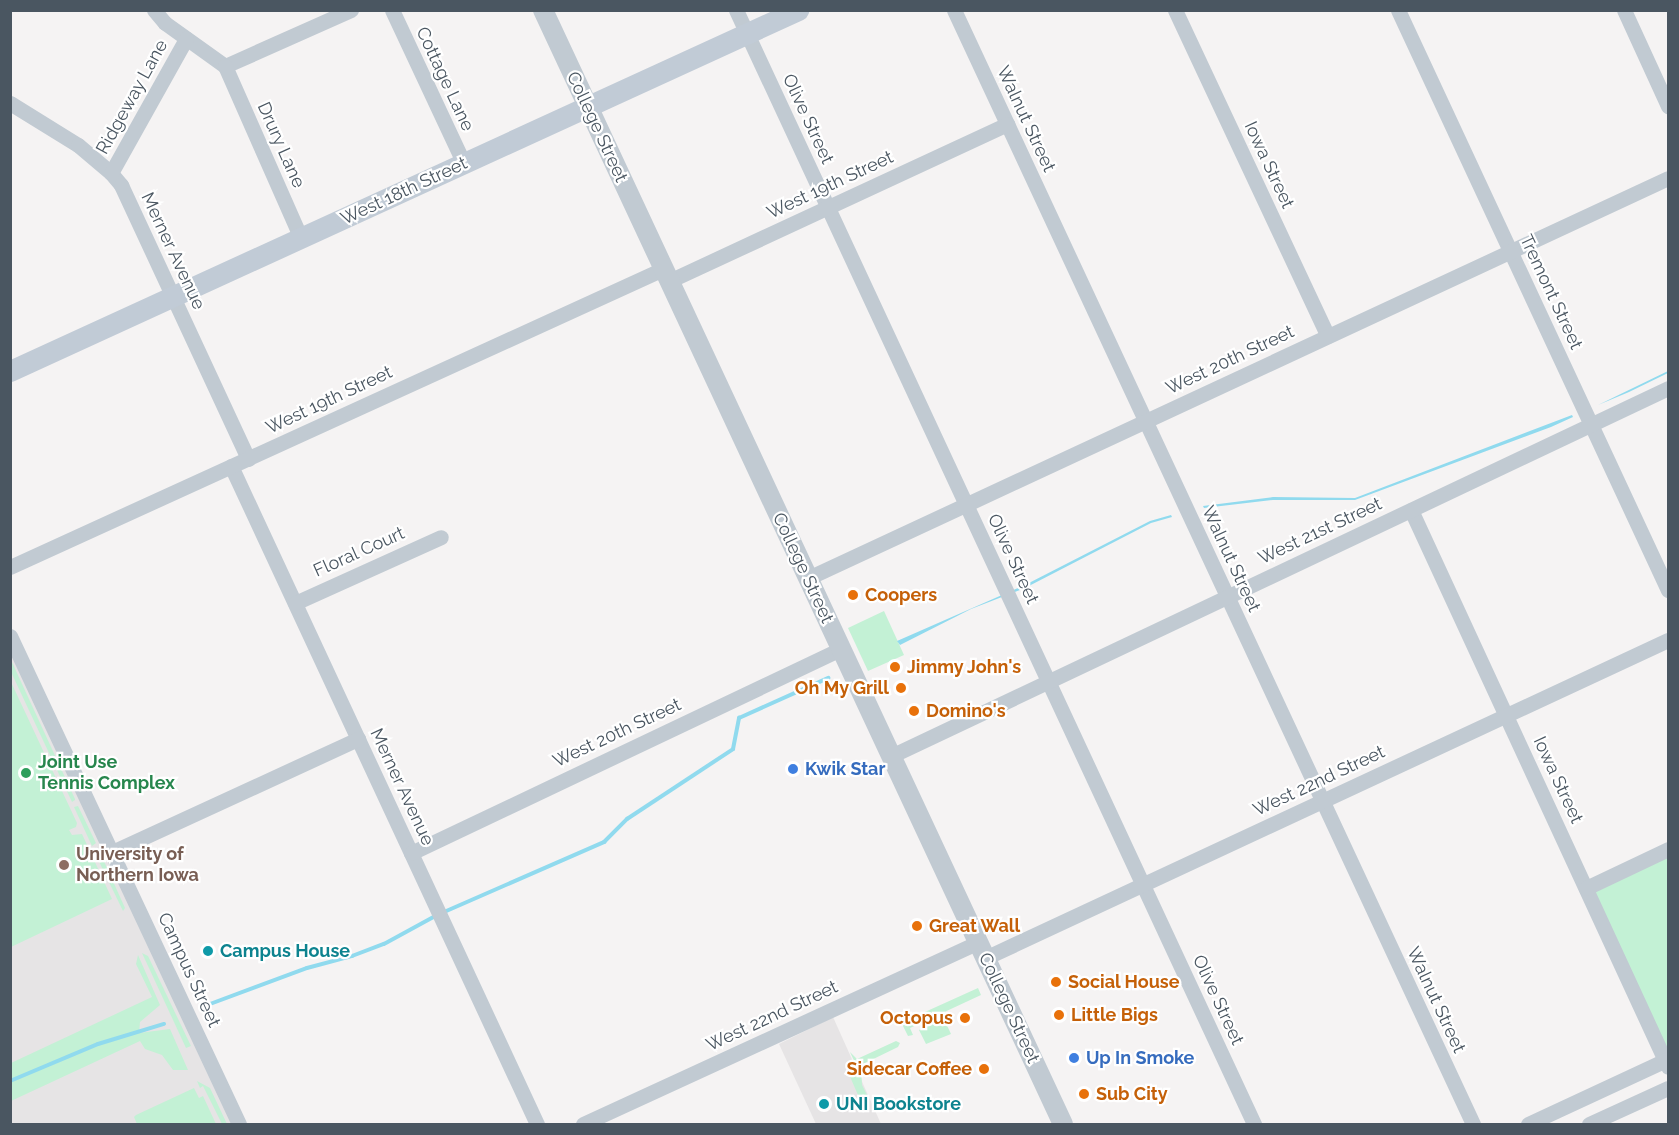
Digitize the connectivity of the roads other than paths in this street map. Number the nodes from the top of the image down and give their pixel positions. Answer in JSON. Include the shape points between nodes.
{"nodes":[{"id":1,"x":154,"y":10,"type":"edge"},
{"id":2,"x":351,"y":10,"type":"edge"},
{"id":3,"x":392,"y":10,"type":"edge"},
{"id":4,"x":543,"y":10,"type":"edge"},
{"id":5,"x":736,"y":10,"type":"edge"},
{"id":6,"x":798,"y":10,"type":"edge"},
{"id":7,"x":954,"y":10,"type":"edge"},
{"id":8,"x":1175,"y":10,"type":"edge"},
{"id":9,"x":1398,"y":10,"type":"edge"},
{"id":10,"x":1624,"y":10,"type":"edge"},
{"id":11,"x":747,"y":34,"type":"junction"},
{"id":12,"x":186,"y":39,"type":"junction"},
{"id":13,"x":225,"y":66,"type":"junction"},
{"id":14,"x":10,"y":103,"type":"edge"},
{"id":15,"x":1668,"y":106,"type":"edge"},
{"id":16,"x":588,"y":107,"type":"junction"},
{"id":17,"x":1007,"y":124,"type":"junction"},
{"id":18,"x":464,"y":164,"type":"junction"},
{"id":19,"x":111,"y":173,"type":"junction"},
{"id":20,"x":1668,"y":178,"type":"edge"},
{"id":21,"x":827,"y":207,"type":"junction"},
{"id":22,"x":301,"y":238,"type":"junction"},
{"id":23,"x":1510,"y":252,"type":"junction"},
{"id":24,"x":666,"y":275,"type":"junction"},
{"id":25,"x":172,"y":297,"type":"junction"},
{"id":26,"x":1328,"y":336,"type":"junction"},
{"id":27,"x":10,"y":371,"type":"edge"},
{"id":28,"x":1668,"y":388,"type":"edge"},
{"id":29,"x":1145,"y":421,"type":"junction"},
{"id":30,"x":1591,"y":424,"type":"junction"},
{"id":31,"x":248,"y":459,"type":"junction"},
{"id":32,"x":231,"y":466,"type":"junction"},
{"id":33,"x":966,"y":505,"type":"junction"},
{"id":34,"x":1411,"y":510,"type":"junction"},
{"id":35,"x":441,"y":537,"type":"dead end"},
{"id":36,"x":10,"y":567,"type":"edge"},
{"id":37,"x":808,"y":578,"type":"junction"},
{"id":38,"x":1668,"y":590,"type":"edge"},
{"id":39,"x":1227,"y":597,"type":"junction"},
{"id":40,"x":295,"y":603,"type":"junction"},
{"id":41,"x":10,"y":636,"type":"edge"},
{"id":42,"x":1668,"y":640,"type":"edge"},
{"id":43,"x":841,"y":649,"type":"junction"},
{"id":44,"x":1048,"y":682,"type":"junction"},
{"id":45,"x":1506,"y":716,"type":"junction"},
{"id":46,"x":358,"y":738,"type":"junction"},
{"id":47,"x":891,"y":756,"type":"junction"},
{"id":48,"x":1322,"y":801,"type":"junction"},
{"id":49,"x":1668,"y":849,"type":"edge"},
{"id":50,"x":112,"y":852,"type":"junction"},
{"id":51,"x":411,"y":853,"type":"junction"},
{"id":52,"x":1142,"y":885,"type":"junction"},
{"id":53,"x":1586,"y":888,"type":"junction"},
{"id":54,"x":982,"y":950,"type":"junction"},
{"id":55,"x":1667,"y":1062,"type":"edge"},
{"id":56,"x":1668,"y":1088,"type":"edge"},
{"id":57,"x":239,"y":1125,"type":"edge"},
{"id":58,"x":537,"y":1125,"type":"edge"},
{"id":59,"x":583,"y":1125,"type":"edge"},
{"id":60,"x":1063,"y":1125,"type":"edge"},
{"id":61,"x":1254,"y":1125,"type":"edge"},
{"id":62,"x":1473,"y":1125,"type":"edge"},
{"id":63,"x":1528,"y":1125,"type":"edge"},
{"id":64,"x":1589,"y":1125,"type":"edge"}],
"edges":[{"from":1,"to":12,"type":"street"},
{"from":2,"to":13,"type":"street"},
{"from":3,"to":18,"type":"street","name":"Cottage Lane"},
{"from":4,"to":16,"type":"street","name":"College Street"},
{"from":5,"to":11,"type":"street","name":"Olive Street"},
{"from":6,"to":11,"type":"main road","name":"West 18th Street"},
{"from":7,"to":17,"type":"street","name":"Walnut Street"},
{"from":8,"to":26,"type":"street","name":"Iowa Street"},
{"from":9,"to":23,"type":"street","name":"Tremont Street"},
{"from":10,"to":15,"type":"street"},
{"from":11,"to":16,"type":"main road","name":"West 18th Street"},
{"from":11,"to":21,"type":"street","name":"Olive Street"},
{"from":12,"to":13,"type":"street"},
{"from":12,"to":19,"type":"street","name":"Ridgeway Lane"},
{"from":13,"to":22,"type":"street","name":"Drury Lane"},
{"from":14,"to":19,"type":"street","name":"Merner Avenue","via":[[78,145]]},
{"from":16,"to":18,"type":"main road","name":"West 18th Street"},
{"from":16,"to":24,"type":"street","name":"College Street"},
{"from":17,"to":21,"type":"street","name":"West 19th Street"},
{"from":17,"to":29,"type":"street","name":"Walnut Street"},
{"from":18,"to":22,"type":"main road","name":"West 18th Street"},
{"from":19,"to":25,"type":"street","name":"Merner Avenue","via":[[121,185]]},
{"from":20,"to":23,"type":"street","name":"West 20th Street"},
{"from":21,"to":24,"type":"street","name":"West 19th Street"},
{"from":21,"to":33,"type":"street","name":"Olive Street"},
{"from":22,"to":25,"type":"main road","name":"West 18th Street"},
{"from":23,"to":26,"type":"street","name":"West 20th Street"},
{"from":23,"to":30,"type":"street","name":"Tremont Street"},
{"from":24,"to":31,"type":"street","name":"West 19th Street"},
{"from":24,"to":37,"type":"street","name":"College Street"},
{"from":25,"to":27,"type":"main road","name":"West 18th Street"},
{"from":25,"to":31,"type":"street","name":"Merner Avenue"},
{"from":26,"to":29,"type":"street","name":"West 20th Street"},
{"from":28,"to":30,"type":"street","name":"West 21st Street"},
{"from":29,"to":33,"type":"street","name":"West 20th Street"},
{"from":29,"to":39,"type":"street","name":"Walnut Street"},
{"from":30,"to":34,"type":"street","name":"West 21st Street"},
{"from":30,"to":38,"type":"street","name":"Tremont Street"},
{"from":31,"to":32,"type":"street","name":"West 19th Street"},
{"from":32,"to":36,"type":"street","name":"West 19th Street"},
{"from":32,"to":40,"type":"street","name":"Merner Avenue"},
{"from":33,"to":37,"type":"street","name":"West 20th Street"},
{"from":33,"to":44,"type":"street","name":"Olive Street"},
{"from":34,"to":39,"type":"street","name":"West 21st Street"},
{"from":34,"to":45,"type":"street","name":"Iowa Street"},
{"from":35,"to":40,"type":"street","name":"Floral Court"},
{"from":37,"to":43,"type":"street","name":"College Street"},
{"from":39,"to":44,"type":"street","name":"West 21st Street"},
{"from":39,"to":48,"type":"street","name":"Walnut Street"},
{"from":40,"to":46,"type":"street","name":"Merner Avenue"},
{"from":41,"to":50,"type":"street","name":"Campus Street"},
{"from":42,"to":45,"type":"street","name":"West 22nd Street"},
{"from":43,"to":47,"type":"street","name":"College Street"},
{"from":43,"to":51,"type":"street","name":"West 20th Street"},
{"from":44,"to":47,"type":"street","name":"West 21st Street"},
{"from":44,"to":52,"type":"street","name":"Olive Street"},
{"from":45,"to":48,"type":"street","name":"West 22nd Street"},
{"from":45,"to":53,"type":"street","name":"Iowa Street"},
{"from":46,"to":50,"type":"street"},
{"from":46,"to":51,"type":"street","name":"Merner Avenue"},
{"from":47,"to":54,"type":"street","name":"College Street"},
{"from":48,"to":52,"type":"street","name":"West 22nd Street"},
{"from":48,"to":62,"type":"street","name":"Walnut Street"},
{"from":49,"to":53,"type":"street"},
{"from":50,"to":57,"type":"street","name":"Campus Street"},
{"from":51,"to":58,"type":"street","name":"Merner Avenue"},
{"from":52,"to":54,"type":"street","name":"West 22nd Street"},
{"from":52,"to":61,"type":"street","name":"Olive Street"},
{"from":53,"to":55,"type":"street","name":"Iowa Street"},
{"from":54,"to":59,"type":"street","name":"West 22nd Street"},
{"from":54,"to":60,"type":"street","name":"College Street"},
{"from":55,"to":63,"type":"street"},
{"from":56,"to":64,"type":"street"}]}
